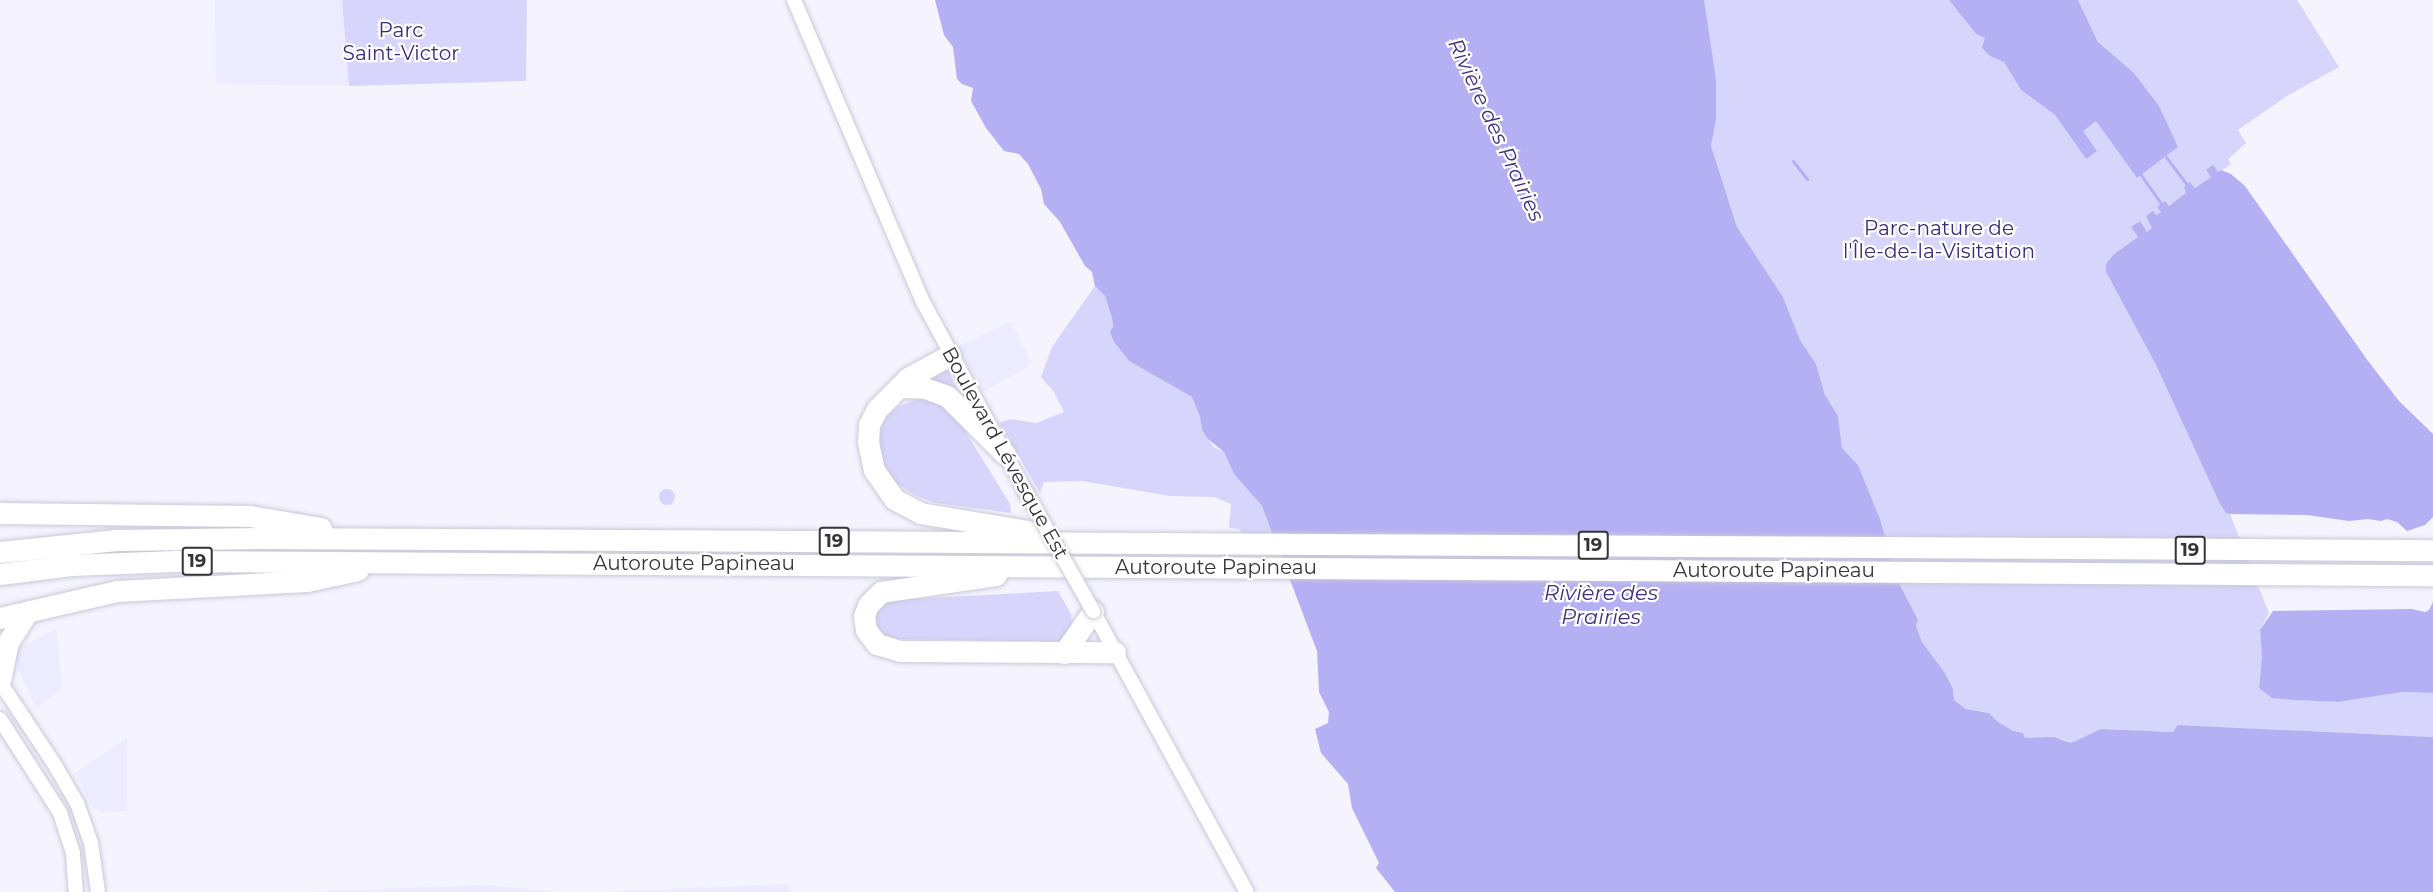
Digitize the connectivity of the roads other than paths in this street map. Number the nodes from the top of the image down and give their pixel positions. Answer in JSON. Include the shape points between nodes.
{"nodes":[{"id":1,"x":794,"y":0,"type":"edge"},
{"id":2,"x":950,"y":354,"type":"junction"},
{"id":3,"x":900,"y":387,"type":"junction"},
{"id":4,"x":1005,"y":454,"type":"junction"},
{"id":5,"x":0,"y":513,"type":"edge"},
{"id":6,"x":393,"y":539,"type":"junction"},
{"id":7,"x":1094,"y":542,"type":"junction"},
{"id":8,"x":2433,"y":550,"type":"edge"},
{"id":9,"x":0,"y":552,"type":"edge"},
{"id":10,"x":394,"y":561,"type":"junction"},
{"id":11,"x":1043,"y":566,"type":"junction"},
{"id":12,"x":0,"y":574,"type":"edge"},
{"id":13,"x":2433,"y":575,"type":"edge"},
{"id":14,"x":28,"y":611,"type":"junction"},
{"id":15,"x":1093,"y":611,"type":"junction"},
{"id":16,"x":0,"y":618,"type":"edge"},
{"id":17,"x":1115,"y":652,"type":"junction"},
{"id":18,"x":1064,"y":653,"type":"junction"},
{"id":19,"x":0,"y":681,"type":"edge"},
{"id":20,"x":0,"y":719,"type":"edge"},
{"id":21,"x":76,"y":892,"type":"edge"},
{"id":22,"x":98,"y":892,"type":"edge"},
{"id":23,"x":1247,"y":892,"type":"edge"}],
"edges":[{"from":1,"to":2,"type":"street","name":"Boulevard Lévesque Est","via":[[922,300]]},
{"from":2,"to":3,"type":"highway","via":[[908,378]]},
{"from":2,"to":4,"type":"street","name":"Boulevard Lévesque Est"},
{"from":3,"to":4,"type":"highway","via":[[925,388],[947,396]]},
{"from":3,"to":7,"type":"highway","via":[[877,409],[868,432],[874,470],[894,499],[929,516]]},
{"from":4,"to":15,"type":"street","name":"Boulevard Lévesque Est","bridge":true},
{"from":5,"to":6,"type":"highway","via":[[250,516]]},
{"from":6,"to":7,"type":"highway","name":"Autoroute Papineau","number":"19"},
{"from":6,"to":9,"type":"highway","name":"Autoroute Papineau","number":"19","via":[[141,539]]},
{"from":7,"to":8,"type":"highway","name":"Autoroute Papineau","number":"19"},
{"from":10,"to":11,"type":"highway","name":"Autoroute Papineau","number":"19"},
{"from":10,"to":12,"type":"highway","name":"Autoroute Papineau","number":"19","via":[[115,562]]},
{"from":10,"to":14,"type":"highway","via":[[306,581],[117,591]]},
{"from":11,"to":13,"type":"highway","name":"Autoroute Papineau","number":"19"},
{"from":11,"to":18,"type":"highway","via":[[881,592],[868,605],[864,623],[872,640],[890,650]]},
{"from":14,"to":16,"type":"highway"},
{"from":14,"to":19,"type":"highway","via":[[8,642]]},
{"from":15,"to":17,"type":"street","name":"Boulevard Lévesque Est"},
{"from":15,"to":18,"type":"highway"},
{"from":17,"to":18,"type":"highway"},
{"from":17,"to":23,"type":"street","name":"Boulevard Lévesque Est"},
{"from":19,"to":22,"type":"street","via":[[77,803],[91,843]]},
{"from":20,"to":21,"type":"street","via":[[60,813],[73,853]]}]}
